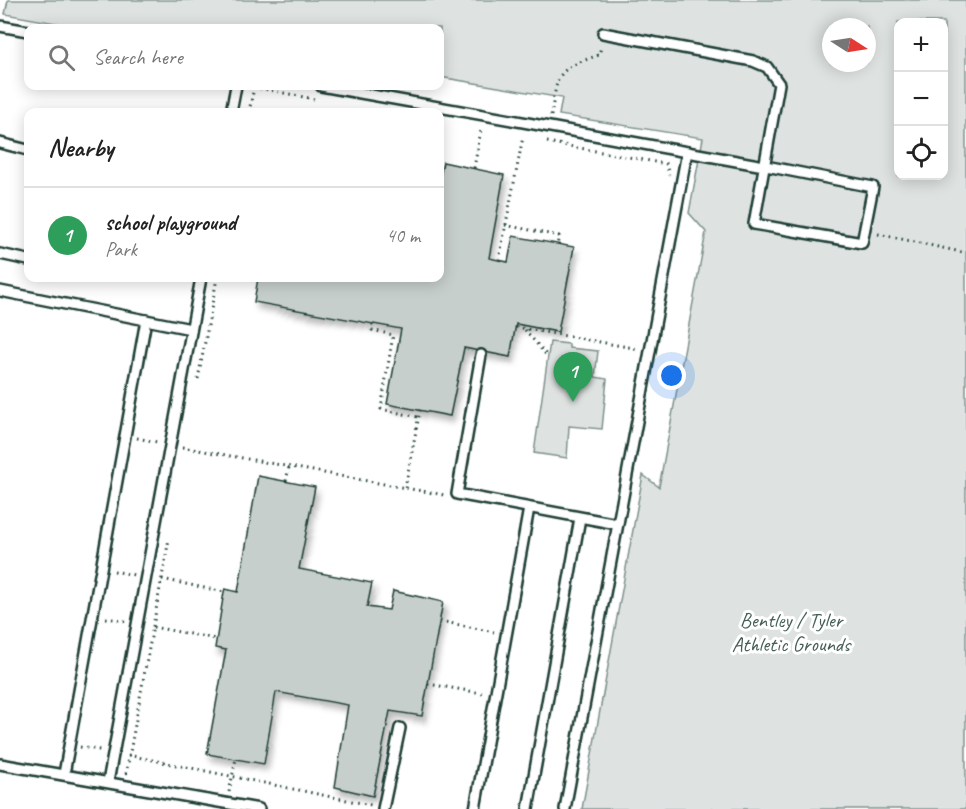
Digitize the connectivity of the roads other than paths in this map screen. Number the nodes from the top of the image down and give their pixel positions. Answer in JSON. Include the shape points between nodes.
{"nodes":[{"id":1,"x":0,"y":26,"type":"edge"},
{"id":2,"x":24,"y":30,"type":"edge"},
{"id":3,"x":603,"y":33,"type":"road end"},
{"id":4,"x":235,"y":90,"type":"edge"},
{"id":5,"x":343,"y":90,"type":"edge"},
{"id":6,"x":232,"y":108,"type":"edge"},
{"id":7,"x":443,"y":108,"type":"edge"},
{"id":8,"x":444,"y":108,"type":"edge"},
{"id":9,"x":0,"y":143,"type":"edge"},
{"id":10,"x":24,"y":149,"type":"edge"},
{"id":11,"x":687,"y":152,"type":"junction"},
{"id":12,"x":764,"y":166,"type":"junction"},
{"id":13,"x":0,"y":254,"type":"edge"},
{"id":14,"x":24,"y":259,"type":"edge"},
{"id":15,"x":200,"y":282,"type":"edge"},
{"id":16,"x":0,"y":291,"type":"edge"},
{"id":17,"x":146,"y":320,"type":"junction"},
{"id":18,"x":191,"y":329,"type":"junction"},
{"id":19,"x":481,"y":355,"type":"dead end"},
{"id":20,"x":529,"y":508,"type":"junction"},
{"id":21,"x":580,"y":518,"type":"junction"},
{"id":22,"x":617,"y":524,"type":"junction"},
{"id":23,"x":400,"y":728,"type":"dead end"},
{"id":24,"x":0,"y":764,"type":"edge"},
{"id":25,"x":64,"y":774,"type":"junction"},
{"id":26,"x":108,"y":782,"type":"junction"},
{"id":27,"x":383,"y":808,"type":"edge"},
{"id":28,"x":259,"y":809,"type":"edge"},
{"id":29,"x":475,"y":809,"type":"edge"},
{"id":30,"x":528,"y":809,"type":"edge"},
{"id":31,"x":566,"y":809,"type":"edge"}],
"edges":[{"from":1,"to":2,"type":"lane"},
{"from":3,"to":12,"type":"lane","via":[[753,61],[767,67],[779,84]]},
{"from":4,"to":6,"type":"lane"},
{"from":5,"to":7,"type":"lane"},
{"from":8,"to":11,"type":"lane"},
{"from":9,"to":10,"type":"lane"},
{"from":11,"to":12,"type":"lane"},
{"from":11,"to":22,"type":"lane"},
{"from":12,"to":12,"type":"lane","via":[[873,187],[862,243],[754,224]]},
{"from":13,"to":14,"type":"lane"},
{"from":15,"to":18,"type":"lane"},
{"from":16,"to":17,"type":"lane"},
{"from":17,"to":18,"type":"lane"},
{"from":17,"to":25,"type":"lane"},
{"from":18,"to":26,"type":"lane"},
{"from":19,"to":20,"type":"lane","via":[[457,494]]},
{"from":20,"to":21,"type":"lane"},
{"from":20,"to":29,"type":"lane"},
{"from":21,"to":22,"type":"lane"},
{"from":21,"to":30,"type":"lane"},
{"from":22,"to":31,"type":"lane"},
{"from":23,"to":27,"type":"lane"},
{"from":24,"to":25,"type":"lane"},
{"from":25,"to":26,"type":"lane"},
{"from":26,"to":28,"type":"lane"}]}
